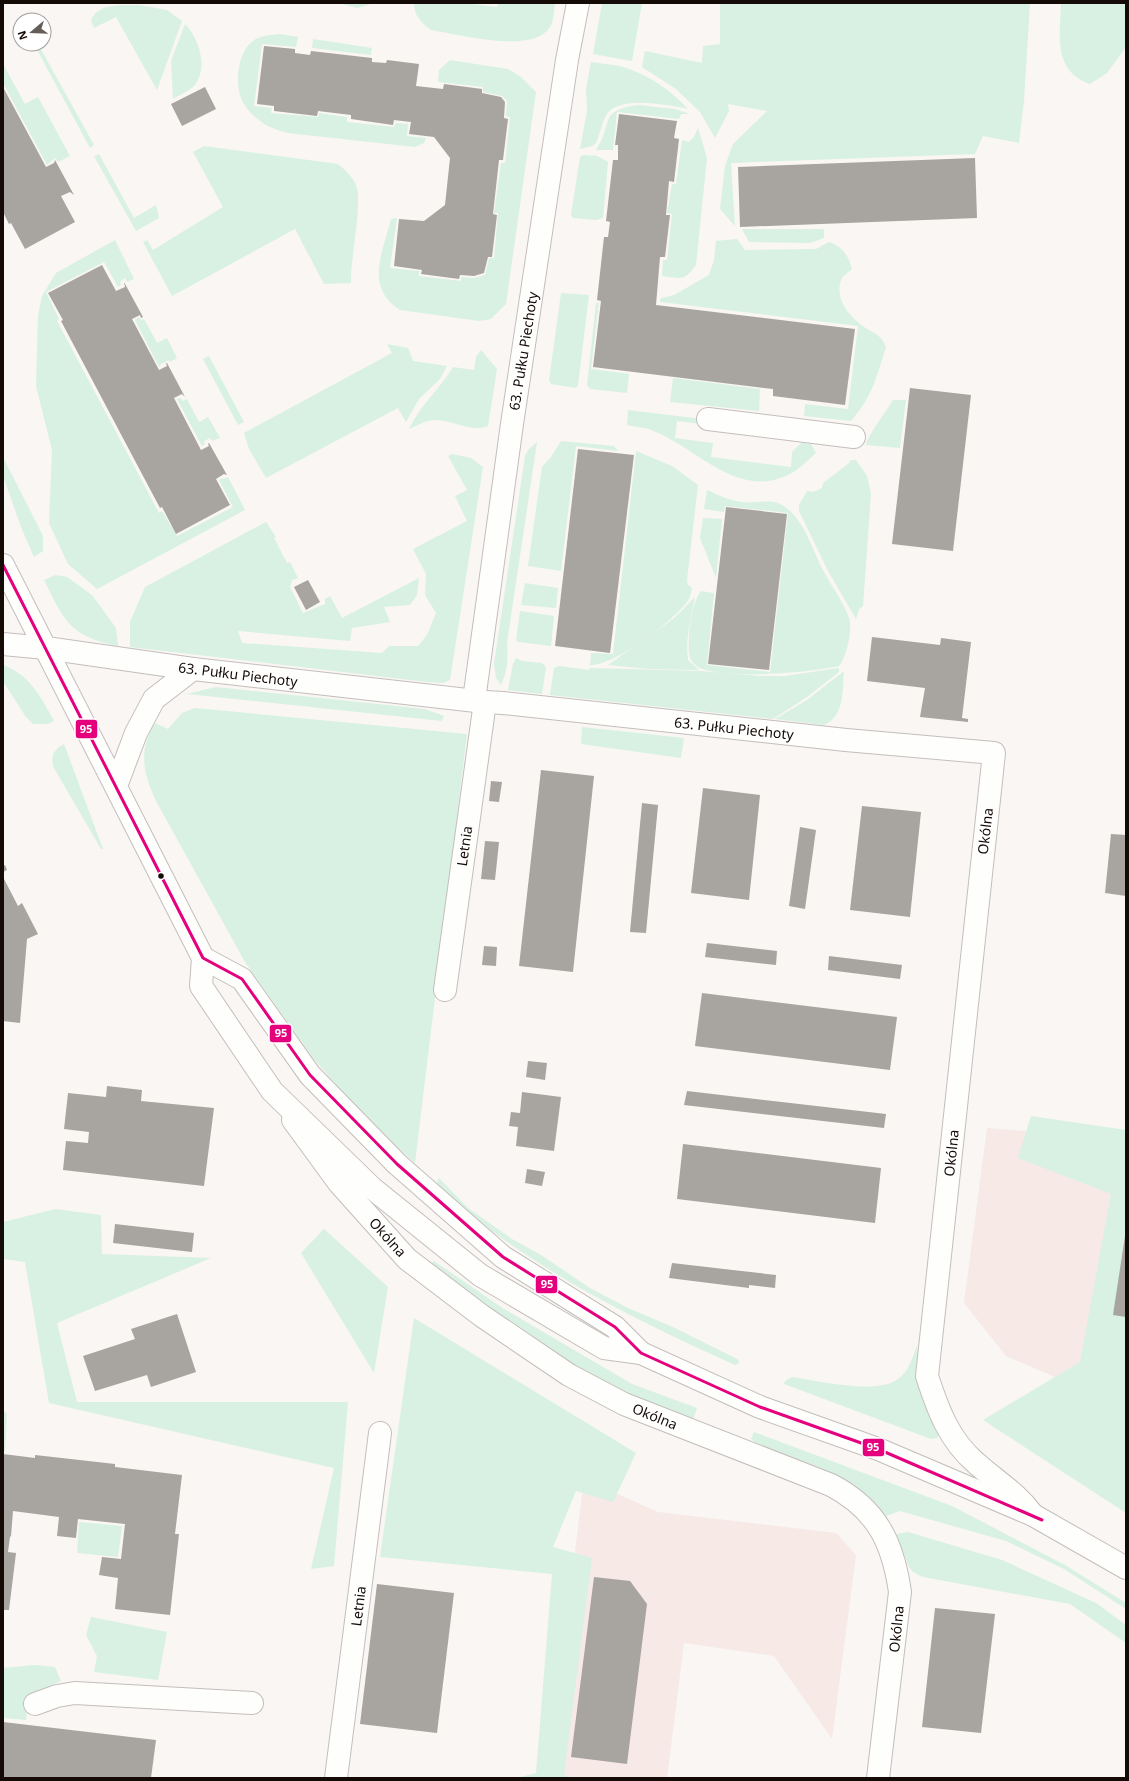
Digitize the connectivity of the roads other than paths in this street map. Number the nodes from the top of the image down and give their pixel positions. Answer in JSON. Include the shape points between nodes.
{"nodes":[{"id":1,"x":578,"y":3,"type":"edge"},
{"id":2,"x":708,"y":419,"type":"dead end"},
{"id":3,"x":854,"y":437,"type":"dead end"},
{"id":4,"x":3,"y":564,"type":"edge"},
{"id":5,"x":3,"y":644,"type":"edge"},
{"id":6,"x":46,"y":648,"type":"junction"},
{"id":7,"x":192,"y":669,"type":"junction"},
{"id":8,"x":480,"y":701,"type":"junction"},
{"id":9,"x":994,"y":753,"type":"joint"},
{"id":10,"x":116,"y":786,"type":"junction"},
{"id":11,"x":203,"y":958,"type":"junction"},
{"id":12,"x":445,"y":990,"type":"dead end"},
{"id":13,"x":272,"y":1091,"type":"junction"},
{"id":14,"x":641,"y":1353,"type":"junction"},
{"id":15,"x":380,"y":1433,"type":"dead end"},
{"id":16,"x":1033,"y":1514,"type":"junction"},
{"id":17,"x":1126,"y":1568,"type":"edge"},
{"id":18,"x":252,"y":1703,"type":"dead end"},
{"id":19,"x":35,"y":1704,"type":"dead end"},
{"id":20,"x":336,"y":1778,"type":"edge"},
{"id":21,"x":878,"y":1778,"type":"edge"}],
"edges":[{"from":1,"to":8,"type":"street","name":"63. Pułku Piechoty","via":[[567,60],[512,424]]},
{"from":2,"to":3,"type":"street"},
{"from":4,"to":6,"type":"street"},
{"from":5,"to":6,"type":"street","name":"63. Pułku Piechoty"},
{"from":6,"to":7,"type":"street","name":"63. Pułku Piechoty"},
{"from":6,"to":10,"type":"street"},
{"from":7,"to":8,"type":"street","name":"63. Pułku Piechoty"},
{"from":7,"to":10,"type":"street","via":[[154,699],[136,733]]},
{"from":8,"to":9,"type":"street","name":"63. Pułku Piechoty"},
{"from":8,"to":12,"type":"street","name":"Letnia"},
{"from":9,"to":16,"type":"street","name":"Okólna","via":[[927,1376],[936,1405],[952,1437],[975,1462],[1021,1499]]},
{"from":10,"to":11,"type":"street"},
{"from":11,"to":13,"type":"street","via":[[201,986]]},
{"from":11,"to":14,"type":"street","via":[[242,979],[310,1075],[397,1164],[503,1257],[615,1326]]},
{"from":13,"to":14,"type":"street","via":[[372,1188],[480,1275],[604,1348]]},
{"from":13,"to":21,"type":"street","name":"Okólna","via":[[339,1182],[407,1259],[482,1316],[569,1375],[624,1404],[818,1480],[845,1492],[861,1504],[881,1531],[896,1566],[900,1592]]},
{"from":14,"to":16,"type":"street","via":[[760,1407],[878,1449]]},
{"from":15,"to":20,"type":"street","name":"Letnia"},
{"from":16,"to":17,"type":"street"},
{"from":18,"to":19,"type":"street","via":[[75,1693]]}]}
